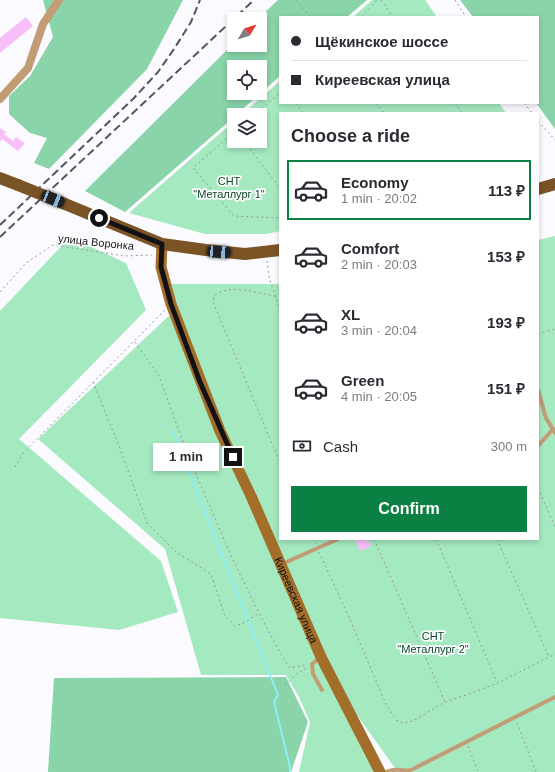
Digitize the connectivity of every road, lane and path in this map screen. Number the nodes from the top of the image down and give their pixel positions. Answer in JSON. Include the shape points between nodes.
{"nodes":[{"id":1,"x":59,"y":0,"type":"edge"},
{"id":2,"x":296,"y":0,"type":"edge"},
{"id":3,"x":377,"y":0,"type":"edge"},
{"id":4,"x":381,"y":0,"type":"edge"},
{"id":5,"x":455,"y":0,"type":"edge"},
{"id":6,"x":310,"y":16,"type":"edge"},
{"id":7,"x":363,"y":16,"type":"edge"},
{"id":8,"x":392,"y":16,"type":"edge"},
{"id":9,"x":465,"y":16,"type":"edge"},
{"id":10,"x":279,"y":94,"type":"edge"},
{"id":11,"x":0,"y":99,"type":"edge"},
{"id":12,"x":377,"y":104,"type":"edge"},
{"id":13,"x":525,"y":104,"type":"edge"},
{"id":14,"x":262,"y":108,"type":"edge"},
{"id":15,"x":383,"y":112,"type":"edge"},
{"id":16,"x":531,"y":112,"type":"edge"},
{"id":17,"x":539,"y":122,"type":"edge"},
{"id":18,"x":227,"y":138,"type":"edge"},
{"id":19,"x":555,"y":140,"type":"edge"},
{"id":20,"x":249,"y":148,"type":"edge"},
{"id":21,"x":0,"y":178,"type":"edge"},
{"id":22,"x":555,"y":184,"type":"edge"},
{"id":23,"x":279,"y":187,"type":"edge"},
{"id":24,"x":539,"y":189,"type":"edge"},
{"id":25,"x":279,"y":218,"type":"edge"},
{"id":26,"x":162,"y":249,"type":"junction"},
{"id":27,"x":279,"y":250,"type":"edge"},
{"id":28,"x":267,"y":252,"type":"junction"},
{"id":29,"x":0,"y":292,"type":"edge"},
{"id":30,"x":279,"y":294,"type":"edge"},
{"id":31,"x":275,"y":296,"type":"junction"},
{"id":32,"x":171,"y":304,"type":"junction"},
{"id":33,"x":279,"y":307,"type":"edge"},
{"id":34,"x":555,"y":329,"type":"edge"},
{"id":35,"x":539,"y":334,"type":"edge"},
{"id":36,"x":135,"y":342,"type":"junction"},
{"id":37,"x":92,"y":382,"type":"junction"},
{"id":38,"x":539,"y":394,"type":"edge"},
{"id":39,"x":554,"y":431,"type":"edge"},
{"id":40,"x":539,"y":445,"type":"edge"},
{"id":41,"x":279,"y":461,"type":"edge"},
{"id":42,"x":15,"y":467,"type":"dead end"},
{"id":43,"x":539,"y":490,"type":"edge"},
{"id":44,"x":555,"y":527,"type":"edge"},
{"id":45,"x":314,"y":540,"type":"edge"},
{"id":46,"x":336,"y":540,"type":"edge"},
{"id":47,"x":374,"y":540,"type":"edge"},
{"id":48,"x":436,"y":540,"type":"edge"},
{"id":49,"x":497,"y":540,"type":"edge"},
{"id":50,"x":318,"y":549,"type":"junction"},
{"id":51,"x":281,"y":565,"type":"junction"},
{"id":52,"x":259,"y":613,"type":"junction"},
{"id":53,"x":555,"y":654,"type":"edge"},
{"id":54,"x":321,"y":657,"type":"junction"},
{"id":55,"x":549,"y":657,"type":"junction"},
{"id":56,"x":312,"y":664,"type":"junction"},
{"id":57,"x":498,"y":683,"type":"junction"},
{"id":58,"x":285,"y":685,"type":"dead end"},
{"id":59,"x":322,"y":690,"type":"dead end"},
{"id":60,"x":555,"y":697,"type":"edge"},
{"id":61,"x":445,"y":702,"type":"junction"},
{"id":62,"x":514,"y":717,"type":"junction"},
{"id":63,"x":466,"y":742,"type":"junction"},
{"id":64,"x":380,"y":772,"type":"edge"},
{"id":65,"x":386,"y":772,"type":"edge"},
{"id":66,"x":478,"y":772,"type":"edge"},
{"id":67,"x":536,"y":772,"type":"edge"}],
"edges":[{"from":1,"to":11,"type":"street","via":[[44,24],[28,68]]},
{"from":2,"to":6,"type":"path"},
{"from":3,"to":7,"type":"path"},
{"from":4,"to":8,"type":"path"},
{"from":5,"to":9,"type":"path"},
{"from":10,"to":14,"type":"path"},
{"from":12,"to":15,"type":"path"},
{"from":13,"to":16,"type":"path"},
{"from":17,"to":19,"type":"path"},
{"from":18,"to":25,"type":"path","via":[[193,168],[234,216]]},
{"from":20,"to":23,"type":"path"},
{"from":21,"to":26,"type":"main road","bridge":true,"via":[[65,204]]},
{"from":22,"to":24,"type":"main road"},
{"from":26,"to":28,"type":"main road","via":[[245,254]]},
{"from":26,"to":29,"type":"path","name":"улица Воронка","via":[[124,256],[53,245],[26,264]]},
{"from":26,"to":32,"type":"street","name":"Киреевская улица","via":[[162,275]]},
{"from":27,"to":28,"type":"main road"},
{"from":28,"to":31,"type":"path","via":[[269,277]]},
{"from":30,"to":31,"type":"path"},
{"from":31,"to":33,"type":"path"},
{"from":31,"to":41,"type":"path","via":[[234,289],[220,291],[214,296],[213,302]]},
{"from":32,"to":36,"type":"path"},
{"from":32,"to":51,"type":"street","name":"Киреевская улица","via":[[220,431]]},
{"from":34,"to":35,"type":"path"},
{"from":36,"to":37,"type":"path"},
{"from":36,"to":52,"type":"path","via":[[159,376],[187,453]]},
{"from":37,"to":42,"type":"path","via":[[24,452]]},
{"from":37,"to":52,"type":"path","via":[[147,523],[176,552],[211,574],[225,616],[235,626]]},
{"from":38,"to":39,"type":"lane","via":[[546,418]]},
{"from":39,"to":40,"type":"lane"},
{"from":43,"to":44,"type":"path"},
{"from":45,"to":50,"type":"path"},
{"from":46,"to":50,"type":"lane"},
{"from":47,"to":61,"type":"path"},
{"from":48,"to":57,"type":"path"},
{"from":49,"to":55,"type":"path"},
{"from":50,"to":51,"type":"lane"},
{"from":50,"to":61,"type":"path","via":[[386,704],[396,720],[412,721]]},
{"from":51,"to":54,"type":"street","name":"Киреевская улица"},
{"from":52,"to":56,"type":"path","via":[[290,668]]},
{"from":53,"to":55,"type":"path"},
{"from":54,"to":56,"type":"lane"},
{"from":54,"to":64,"type":"street","name":"Киреевская улица"},
{"from":55,"to":57,"type":"path"},
{"from":56,"to":58,"type":"path"},
{"from":56,"to":59,"type":"lane","via":[[313,674]]},
{"from":57,"to":61,"type":"path"},
{"from":60,"to":62,"type":"lane"},
{"from":62,"to":63,"type":"lane"},
{"from":62,"to":67,"type":"path"},
{"from":63,"to":65,"type":"lane","via":[[411,770],[395,768]]},
{"from":63,"to":66,"type":"path"}]}
